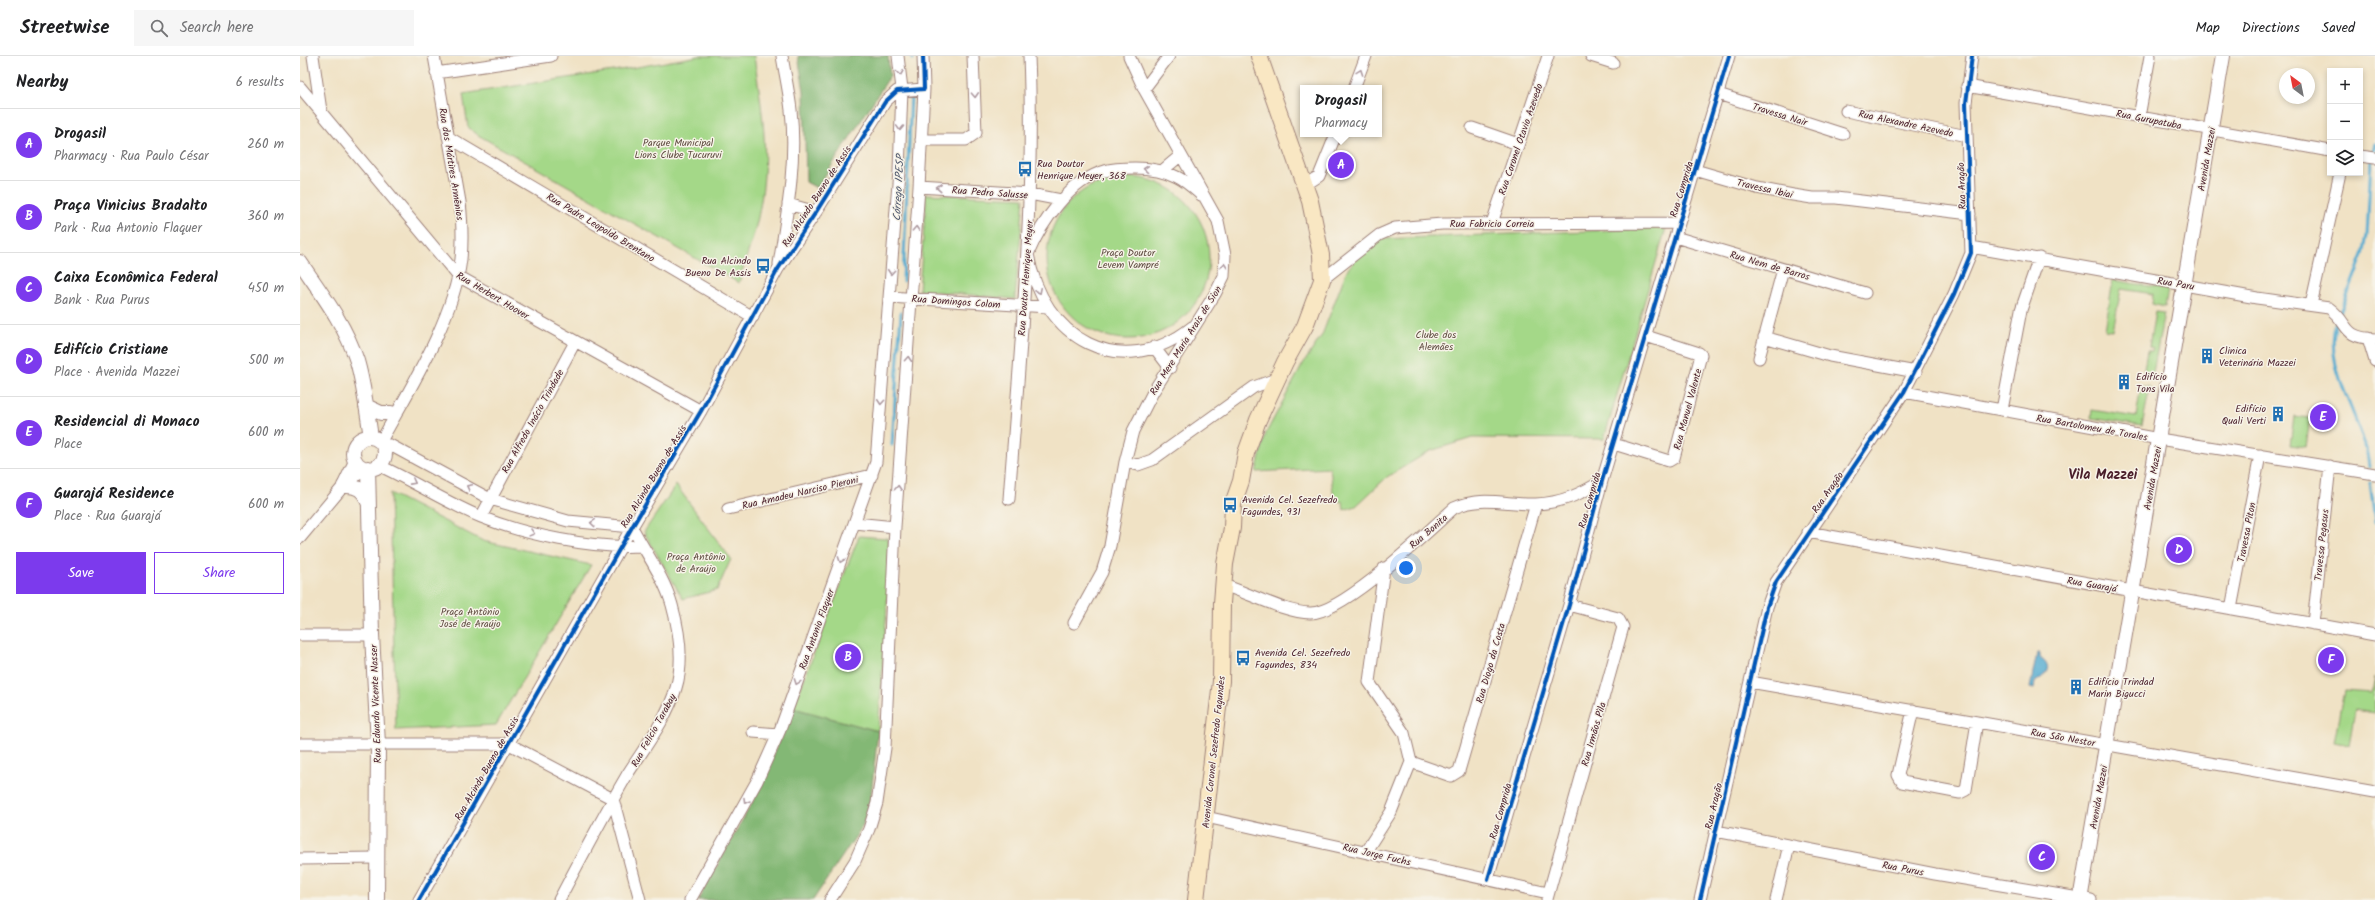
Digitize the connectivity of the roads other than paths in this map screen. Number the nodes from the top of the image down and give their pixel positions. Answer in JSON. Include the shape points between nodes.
{"nodes":[{"id":1,"x":313,"y":56,"type":"edge"},
{"id":2,"x":434,"y":56,"type":"edge"},
{"id":3,"x":551,"y":56,"type":"edge"},
{"id":4,"x":782,"y":56,"type":"edge"},
{"id":5,"x":898,"y":56,"type":"edge"},
{"id":6,"x":923,"y":56,"type":"edge"},
{"id":7,"x":973,"y":56,"type":"edge"},
{"id":8,"x":1029,"y":56,"type":"edge"},
{"id":9,"x":1129,"y":56,"type":"edge"},
{"id":10,"x":1169,"y":56,"type":"edge"},
{"id":11,"x":1259,"y":56,"type":"edge"},
{"id":12,"x":1366,"y":56,"type":"edge"},
{"id":13,"x":1548,"y":56,"type":"edge"},
{"id":14,"x":1591,"y":56,"type":"edge"},
{"id":15,"x":1729,"y":56,"type":"edge"},
{"id":16,"x":1972,"y":56,"type":"edge"},
{"id":17,"x":2150,"y":56,"type":"edge"},
{"id":18,"x":2223,"y":56,"type":"edge"},
{"id":19,"x":1613,"y":63,"type":"dead end"},
{"id":20,"x":436,"y":73,"type":"junction"},
{"id":21,"x":1355,"y":85,"type":"edge"},
{"id":22,"x":1967,"y":86,"type":"junction"},
{"id":23,"x":300,"y":87,"type":"edge"},
{"id":24,"x":904,"y":89,"type":"junction"},
{"id":25,"x":922,"y":89,"type":"junction"},
{"id":26,"x":1144,"y":89,"type":"junction"},
{"id":27,"x":1718,"y":94,"type":"junction"},
{"id":28,"x":321,"y":111,"type":"junction"},
{"id":29,"x":1846,"y":111,"type":"dead end"},
{"id":30,"x":2139,"y":116,"type":"junction"},
{"id":31,"x":1472,"y":128,"type":"dead end"},
{"id":32,"x":2210,"y":130,"type":"junction"},
{"id":33,"x":1843,"y":134,"type":"dead end"},
{"id":34,"x":1967,"y":136,"type":"junction"},
{"id":35,"x":448,"y":137,"type":"junction"},
{"id":36,"x":1335,"y":137,"type":"edge"},
{"id":37,"x":922,"y":140,"type":"junction"},
{"id":38,"x":1518,"y":144,"type":"junction"},
{"id":39,"x":2327,"y":150,"type":"edge"},
{"id":40,"x":1181,"y":154,"type":"junction"},
{"id":41,"x":1695,"y":170,"type":"junction"},
{"id":42,"x":1162,"y":171,"type":"junction"},
{"id":43,"x":2339,"y":176,"type":"edge"},
{"id":44,"x":1305,"y":185,"type":"junction"},
{"id":45,"x":919,"y":187,"type":"junction"},
{"id":46,"x":1030,"y":194,"type":"junction"},
{"id":47,"x":1205,"y":198,"type":"junction"},
{"id":48,"x":1061,"y":200,"type":"junction"},
{"id":49,"x":788,"y":204,"type":"junction"},
{"id":50,"x":816,"y":212,"type":"junction"},
{"id":51,"x":1970,"y":214,"type":"junction"},
{"id":52,"x":1492,"y":223,"type":"junction"},
{"id":53,"x":1679,"y":223,"type":"junction"},
{"id":54,"x":1675,"y":237,"type":"junction"},
{"id":55,"x":1971,"y":247,"type":"junction"},
{"id":56,"x":1028,"y":254,"type":"junction"},
{"id":57,"x":2039,"y":258,"type":"junction"},
{"id":58,"x":300,"y":262,"type":"edge"},
{"id":59,"x":1783,"y":268,"type":"junction"},
{"id":60,"x":778,"y":269,"type":"junction"},
{"id":61,"x":458,"y":276,"type":"junction"},
{"id":62,"x":1322,"y":280,"type":"junction"},
{"id":63,"x":2185,"y":284,"type":"junction"},
{"id":64,"x":1865,"y":293,"type":"dead end"},
{"id":65,"x":890,"y":297,"type":"junction"},
{"id":66,"x":910,"y":298,"type":"junction"},
{"id":67,"x":2311,"y":305,"type":"junction"},
{"id":68,"x":1023,"y":306,"type":"junction"},
{"id":69,"x":1048,"y":307,"type":"junction"},
{"id":70,"x":753,"y":317,"type":"junction"},
{"id":71,"x":1196,"y":325,"type":"junction"},
{"id":72,"x":1646,"y":336,"type":"junction"},
{"id":73,"x":1764,"y":337,"type":"junction"},
{"id":74,"x":2372,"y":338,"type":"edge"},
{"id":75,"x":575,"y":342,"type":"junction"},
{"id":76,"x":1154,"y":347,"type":"junction"},
{"id":77,"x":1759,"y":358,"type":"dead end"},
{"id":78,"x":2375,"y":361,"type":"edge"},
{"id":79,"x":1170,"y":368,"type":"junction"},
{"id":80,"x":1916,"y":372,"type":"junction"},
{"id":81,"x":1276,"y":380,"type":"junction"},
{"id":82,"x":362,"y":385,"type":"junction"},
{"id":83,"x":1904,"y":392,"type":"junction"},
{"id":84,"x":366,"y":406,"type":"junction"},
{"id":85,"x":396,"y":409,"type":"junction"},
{"id":86,"x":701,"y":410,"type":"junction"},
{"id":87,"x":2002,"y":410,"type":"junction"},
{"id":88,"x":2159,"y":439,"type":"junction"},
{"id":89,"x":374,"y":440,"type":"junction"},
{"id":90,"x":1614,"y":444,"type":"junction"},
{"id":91,"x":2260,"y":455,"type":"junction"},
{"id":92,"x":1125,"y":462,"type":"junction"},
{"id":93,"x":368,"y":466,"type":"junction"},
{"id":94,"x":2330,"y":466,"type":"junction"},
{"id":95,"x":2375,"y":474,"type":"edge"},
{"id":96,"x":872,"y":475,"type":"junction"},
{"id":97,"x":1602,"y":481,"type":"junction"},
{"id":98,"x":342,"y":488,"type":"junction"},
{"id":99,"x":490,"y":499,"type":"junction"},
{"id":100,"x":1008,"y":499,"type":"dead end"},
{"id":101,"x":1536,"y":504,"type":"junction"},
{"id":102,"x":369,"y":505,"type":"junction"},
{"id":103,"x":728,"y":509,"type":"dead end"},
{"id":104,"x":481,"y":516,"type":"junction"},
{"id":105,"x":855,"y":523,"type":"junction"},
{"id":106,"x":632,"y":527,"type":"junction"},
{"id":107,"x":895,"y":527,"type":"junction"},
{"id":108,"x":1808,"y":532,"type":"junction"},
{"id":109,"x":300,"y":538,"type":"edge"},
{"id":110,"x":641,"y":546,"type":"junction"},
{"id":111,"x":622,"y":547,"type":"junction"},
{"id":112,"x":1384,"y":568,"type":"junction"},
{"id":113,"x":1227,"y":586,"type":"junction"},
{"id":114,"x":2133,"y":591,"type":"junction"},
{"id":115,"x":1569,"y":605,"type":"junction"},
{"id":116,"x":2231,"y":609,"type":"junction"},
{"id":117,"x":1074,"y":623,"type":"dead end"},
{"id":118,"x":2313,"y":624,"type":"junction"},
{"id":119,"x":300,"y":635,"type":"edge"},
{"id":120,"x":372,"y":635,"type":"junction"},
{"id":121,"x":2375,"y":635,"type":"edge"},
{"id":122,"x":1750,"y":682,"type":"junction"},
{"id":123,"x":1913,"y":710,"type":"junction"},
{"id":124,"x":1977,"y":722,"type":"junction"},
{"id":125,"x":753,"y":732,"type":"dead end"},
{"id":126,"x":778,"y":734,"type":"junction"},
{"id":127,"x":300,"y":744,"type":"edge"},
{"id":128,"x":378,"y":744,"type":"junction"},
{"id":129,"x":509,"y":744,"type":"junction"},
{"id":130,"x":2107,"y":745,"type":"junction"},
{"id":131,"x":1411,"y":762,"type":"junction"},
{"id":132,"x":2375,"y":792,"type":"edge"},
{"id":133,"x":613,"y":799,"type":"junction"},
{"id":134,"x":1206,"y":816,"type":"junction"},
{"id":135,"x":1716,"y":831,"type":"junction"},
{"id":136,"x":1789,"y":845,"type":"junction"},
{"id":137,"x":1366,"y":851,"type":"junction"},
{"id":138,"x":377,"y":858,"type":"junction"},
{"id":139,"x":300,"y":859,"type":"edge"},
{"id":140,"x":1488,"y":879,"type":"junction"},
{"id":141,"x":1547,"y":896,"type":"edge"},
{"id":142,"x":2084,"y":899,"type":"edge"},
{"id":143,"x":377,"y":900,"type":"edge"},
{"id":144,"x":419,"y":900,"type":"edge"},
{"id":145,"x":559,"y":900,"type":"edge"},
{"id":146,"x":640,"y":900,"type":"edge"},
{"id":147,"x":690,"y":900,"type":"edge"},
{"id":148,"x":830,"y":900,"type":"edge"},
{"id":149,"x":1196,"y":900,"type":"edge"},
{"id":150,"x":1700,"y":900,"type":"edge"},
{"id":151,"x":1776,"y":900,"type":"edge"}],
"edges":[{"from":1,"to":28,"type":"street"},
{"from":2,"to":20,"type":"street","name":"Rua dos Mártires Armênios"},
{"from":3,"to":20,"type":"street"},
{"from":4,"to":49,"type":"street","via":[[791,111]]},
{"from":5,"to":24,"type":"street","name":"Rua Antonio Flaquer","one_way":true},
{"from":6,"to":25,"type":"street"},
{"from":7,"to":37,"type":"street","one_way":true,"via":[[976,133],[966,140]]},
{"from":8,"to":46,"type":"street","name":"Rua Doutor Henrique Meyer","via":[[1032,129]]},
{"from":9,"to":26,"type":"street","name":"Rua Mere Maria Arais de Sion"},
{"from":10,"to":26,"type":"street"},
{"from":11,"to":44,"type":"main road"},
{"from":21,"to":12,"type":"street","one_way":true},
{"from":13,"to":38,"type":"street","name":"Rua Coronel Otavio Azevedo"},
{"from":14,"to":19,"type":"street"},
{"from":15,"to":27,"type":"street","name":"Rua Comprida"},
{"from":16,"to":22,"type":"street","name":"Rua Aragão"},
{"from":17,"to":30,"type":"street"},
{"from":18,"to":32,"type":"street","name":"Avenida Mazzei"},
{"from":20,"to":35,"type":"street","name":"Rua dos Mártires Armênios"},
{"from":22,"to":30,"type":"street","name":"Rua Gurupatuba"},
{"from":22,"to":34,"type":"street","name":"Rua Aragão"},
{"from":23,"to":28,"type":"street","name":"Rua Herbert Hoover"},
{"from":24,"to":25,"type":"street"},
{"from":24,"to":50,"type":"street","name":"Rua Alcindo Bueno de Assis","via":[[885,102]]},
{"from":24,"to":65,"type":"street","name":"Rua Antonio Flaquer","one_way":true},
{"from":25,"to":37,"type":"street"},
{"from":26,"to":40,"type":"street","name":"Rua Mere Maria Arais de Sion"},
{"from":27,"to":33,"type":"street","name":"Travessa Nair"},
{"from":27,"to":41,"type":"street","name":"Rua Comprida"},
{"from":28,"to":61,"type":"street","name":"Rua Herbert Hoover"},
{"from":29,"to":34,"type":"street","name":"Rua Alexandre Azevedo"},
{"from":30,"to":32,"type":"street","name":"Rua Gurupatuba"},
{"from":31,"to":38,"type":"street"},
{"from":32,"to":39,"type":"street","name":"Rua Gurupatuba"},
{"from":32,"to":63,"type":"street","name":"Avenida Mazzei"},
{"from":34,"to":51,"type":"street","name":"Rua Aragão"},
{"from":35,"to":61,"type":"street","name":"Rua dos Mártires Armênios","via":[[462,223]]},
{"from":35,"to":70,"type":"street","name":"Rua Padre Leopoldo Brentano"},
{"from":36,"to":44,"type":"street","via":[[1319,176]]},
{"from":37,"to":45,"type":"street"},
{"from":38,"to":52,"type":"street","name":"Rua Coronel Otavio Azevedo"},
{"from":40,"to":42,"type":"street"},
{"from":40,"to":47,"type":"street","name":"Rua Mere Maria Arais de Sion"},
{"from":41,"to":51,"type":"street","name":"Travessa Ibiai","via":[[1777,193]]},
{"from":41,"to":53,"type":"street","name":"Rua Comprida"},
{"from":42,"to":47,"type":"street","via":[[1177,177]]},
{"from":42,"to":48,"type":"street","one_way":true,"via":[[1125,168],[1104,171],[1088,179]]},
{"from":43,"to":67,"type":"street"},
{"from":44,"to":62,"type":"main road","via":[[1314,217]]},
{"from":46,"to":45,"type":"street","name":"Rua Pedro Salusse","one_way":true},
{"from":66,"to":45,"type":"street","one_way":true},
{"from":46,"to":48,"type":"street","name":"Rua Pedro Salusse"},
{"from":46,"to":56,"type":"street","name":"Rua Doutor Henrique Meyer"},
{"from":71,"to":47,"type":"street","name":"Rua Mere Maria Arais de Sion","one_way":true,"via":[[1224,276],[1223,238],[1218,221]]},
{"from":48,"to":56,"type":"street","via":[[1040,229]]},
{"from":49,"to":50,"type":"street"},
{"from":49,"to":60,"type":"street"},
{"from":50,"to":60,"type":"street","name":"Rua Alcindo Bueno de Assis"},
{"from":51,"to":55,"type":"street","name":"Rua Aragão"},
{"from":52,"to":53,"type":"street","name":"Rua Fabricio Correia"},
{"from":52,"to":62,"type":"street","name":"Rua Fabricio Correia","via":[[1395,228],[1379,235]]},
{"from":53,"to":54,"type":"street","name":"Rua Comprida"},
{"from":54,"to":59,"type":"street","name":"Rua Nem de Barros"},
{"from":54,"to":72,"type":"street","name":"Rua Comprida"},
{"from":55,"to":57,"type":"street","name":"Rua Paru"},
{"from":55,"to":80,"type":"street","name":"Rua Aragão","via":[[1971,253],[1954,294]]},
{"from":56,"to":68,"type":"street","name":"Rua Doutor Henrique Meyer"},
{"from":56,"to":69,"type":"street","one_way":true,"via":[[1032,275]]},
{"from":57,"to":63,"type":"street","name":"Rua Paru"},
{"from":57,"to":87,"type":"street","via":[[2021,310]]},
{"from":58,"to":82,"type":"street","via":[[344,331],[357,362]]},
{"from":59,"to":64,"type":"street","name":"Rua Nem de Barros"},
{"from":59,"to":73,"type":"street"},
{"from":60,"to":70,"type":"street","name":"Rua Alcindo Bueno de Assis"},
{"from":61,"to":75,"type":"street","name":"Rua Herbert Hoover"},
{"from":61,"to":85,"type":"street","name":"Rua dos Mártires Armênios","via":[[434,340]]},
{"from":62,"to":81,"type":"main road","via":[[1305,326]]},
{"from":63,"to":67,"type":"street","name":"Rua Paru"},
{"from":63,"to":88,"type":"street","name":"Avenida Mazzei"},
{"from":65,"to":66,"type":"street","name":"Rua Domingos Colom"},
{"from":65,"to":96,"type":"street","name":"Rua Antonio Flaquer","one_way":true,"via":[[876,462]]},
{"from":66,"to":68,"type":"street","name":"Rua Domingos Colom"},
{"from":107,"to":66,"type":"street","one_way":true},
{"from":67,"to":74,"type":"street","name":"Rua Paru","via":[[2329,308],[2350,333]]},
{"from":68,"to":69,"type":"street","name":"Rua Domingos Colom"},
{"from":68,"to":100,"type":"street","name":"Rua Doutor Henrique Meyer"},
{"from":69,"to":76,"type":"street","via":[[1070,333],[1082,342],[1115,352]]},
{"from":70,"to":86,"type":"street","name":"Rua Alcindo Bueno de Assis"},
{"from":71,"to":76,"type":"street","via":[[1184,334]]},
{"from":71,"to":79,"type":"street","name":"Rua Mere Maria Arais de Sion"},
{"from":72,"to":90,"type":"street","name":"Rua Comprida"},
{"from":72,"to":90,"type":"street","name":"Rua Manuel Valente","via":[[1701,355],[1674,458],[1669,461]]},
{"from":73,"to":77,"type":"street"},
{"from":73,"to":80,"type":"street","via":[[1830,356]]},
{"from":74,"to":78,"type":"street"},
{"from":75,"to":86,"type":"street","name":"Rua Herbert Hoover"},
{"from":75,"to":99,"type":"street","name":"Rua Alfredo Inácio Trindade"},
{"from":76,"to":79,"type":"street"},
{"from":79,"to":92,"type":"street","name":"Rua Mere Maria Arais de Sion","via":[[1140,415]]},
{"from":80,"to":83,"type":"street","name":"Rua Aragão"},
{"from":81,"to":92,"type":"street","via":[[1254,387],[1152,460],[1138,465]]},
{"from":81,"to":113,"type":"main road","name":"Avenida Coronel Sezefredo Fagundes","via":[[1246,453],[1242,481],[1233,504],[1233,570]]},
{"from":82,"to":84,"type":"street"},
{"from":82,"to":89,"type":"street"},
{"from":83,"to":87,"type":"street","name":"Rua Bartolomeu de Torales"},
{"from":83,"to":108,"type":"street","name":"Rua Aragão"},
{"from":84,"to":85,"type":"street","via":[[381,413]]},
{"from":84,"to":89,"type":"street"},
{"from":85,"to":89,"type":"street","name":"Rua dos Mártires Armênios"},
{"from":86,"to":106,"type":"street","name":"Rua Alcindo Bueno de Assis"},
{"from":87,"to":88,"type":"street","name":"Rua Bartolomeu de Torales"},
{"from":88,"to":91,"type":"street","name":"Rua Bartolomeu de Torales"},
{"from":88,"to":114,"type":"street","name":"Avenida Mazzei"},
{"from":89,"to":93,"type":"street","via":[[384,456]]},
{"from":89,"to":93,"type":"street","via":[[353,449]]},
{"from":99,"to":89,"type":"street","one_way":true,"via":[[390,445]]},
{"from":90,"to":97,"type":"street","name":"Rua Comprida"},
{"from":91,"to":94,"type":"street","name":"Rua Bartolomeu de Torales"},
{"from":91,"to":116,"type":"street","name":"Travessa Piton"},
{"from":92,"to":117,"type":"street","name":"Rua Mere Maria Arais de Sion","via":[[1110,546],[1102,572]]},
{"from":93,"to":98,"type":"street"},
{"from":93,"to":102,"type":"street","name":"Rua Eduardo Vicente Nasser"},
{"from":93,"to":104,"type":"street","one_way":true},
{"from":94,"to":95,"type":"street","name":"Rua Bartolomeu de Torales"},
{"from":94,"to":118,"type":"street","name":"Travessa Pegasus"},
{"from":96,"to":103,"type":"street","name":"Rua Amadeu Narciso Pieroni"},
{"from":96,"to":105,"type":"street","name":"Rua Antonio Flaquer"},
{"from":97,"to":101,"type":"street","name":"Rua Bonita","via":[[1578,496]]},
{"from":97,"to":115,"type":"street","name":"Rua Comprida"},
{"from":98,"to":102,"type":"street","via":[[358,488],[366,495]]},
{"from":98,"to":109,"type":"street"},
{"from":99,"to":104,"type":"street","name":"Rua Alfredo Inácio Trindade"},
{"from":106,"to":99,"type":"street","one_way":true,"via":[[568,521]]},
{"from":101,"to":112,"type":"street","name":"Rua Bonita","via":[[1490,500],[1467,502],[1454,508]]},
{"from":101,"to":131,"type":"street","name":"Rua Diogo da Costa","via":[[1459,771],[1451,776]]},
{"from":102,"to":120,"type":"street","name":"Rua Eduardo Vicente Nasser"},
{"from":104,"to":111,"type":"street","one_way":true,"via":[[534,534]]},
{"from":105,"to":107,"type":"street"},
{"from":105,"to":126,"type":"street","name":"Rua Antonio Flaquer","one_way":true},
{"from":106,"to":110,"type":"street","name":"Rua Felicio Tarabay"},
{"from":106,"to":111,"type":"street","name":"Rua Alcindo Bueno de Assis"},
{"from":107,"to":148,"type":"street","via":[[885,748],[877,803],[855,861]]},
{"from":108,"to":114,"type":"street","name":"Rua Guarajá"},
{"from":108,"to":122,"type":"street","name":"Rua Aragão","via":[[1776,582]]},
{"from":110,"to":111,"type":"street"},
{"from":110,"to":133,"type":"street","name":"Rua Felicio Tarabay","via":[[664,584],[672,604],[679,638],[679,665],[676,688],[665,712]]},
{"from":111,"to":129,"type":"street","name":"Rua Alcindo Bueno de Assis"},
{"from":112,"to":113,"type":"street","name":"Rua Bonita","via":[[1353,596],[1332,608],[1311,614],[1287,610]]},
{"from":112,"to":131,"type":"street","via":[[1369,682],[1404,733]]},
{"from":113,"to":134,"type":"main road","name":"Avenida Coronel Sezefredo Fagundes","via":[[1221,681]]},
{"from":114,"to":116,"type":"street","name":"Rua Guarajá"},
{"from":114,"to":130,"type":"street","name":"Avenida Mazzei"},
{"from":115,"to":140,"type":"street","name":"Rua Comprida"},
{"from":115,"to":141,"type":"street","name":"Rua Irmãos Pìla","via":[[1618,618],[1623,627]]},
{"from":116,"to":118,"type":"street","name":"Rua Guarajá"},
{"from":118,"to":121,"type":"street","name":"Rua Guarajá"},
{"from":119,"to":120,"type":"street"},
{"from":120,"to":128,"type":"street","name":"Rua Eduardo Vicente Nasser"},
{"from":122,"to":123,"type":"street","name":"Rua São Nestor"},
{"from":122,"to":135,"type":"street","name":"Rua Aragão"},
{"from":123,"to":124,"type":"street","name":"Rua São Nestor"},
{"from":123,"to":124,"type":"street","via":[[1898,775],[1900,779],[1902,782],[1960,793],[1966,790]]},
{"from":124,"to":130,"type":"street","name":"Rua São Nestor"},
{"from":125,"to":126,"type":"street"},
{"from":126,"to":147,"type":"street","name":"Rua Antonio Flaquer","one_way":true,"via":[[757,781]]},
{"from":127,"to":128,"type":"street"},
{"from":128,"to":129,"type":"street"},
{"from":128,"to":138,"type":"street","name":"Rua Eduardo Vicente Nasser"},
{"from":129,"to":133,"type":"street"},
{"from":129,"to":144,"type":"street","name":"Rua Alcindo Bueno de Assis"},
{"from":130,"to":132,"type":"street","name":"Rua São Nestor"},
{"from":130,"to":142,"type":"street","name":"Avenida Mazzei"},
{"from":131,"to":137,"type":"street","via":[[1391,812]]},
{"from":133,"to":145,"type":"street","name":"Rua Felicio Tarabay"},
{"from":133,"to":146,"type":"street"},
{"from":134,"to":137,"type":"street","name":"Rua Jorge Fuchs"},
{"from":134,"to":149,"type":"main road","name":"Avenida Coronel Sezefredo Fagundes"},
{"from":135,"to":136,"type":"street","name":"Rua Purus"},
{"from":135,"to":150,"type":"street","name":"Rua Aragão"},
{"from":136,"to":142,"type":"street","name":"Rua Purus","via":[[1934,874]]},
{"from":136,"to":151,"type":"street"},
{"from":137,"to":140,"type":"street","name":"Rua Jorge Fuchs"},
{"from":138,"to":139,"type":"street"},
{"from":138,"to":143,"type":"street","name":"Rua Eduardo Vicente Nasser"},
{"from":140,"to":141,"type":"street","name":"Rua Jorge Fuchs"}]}
